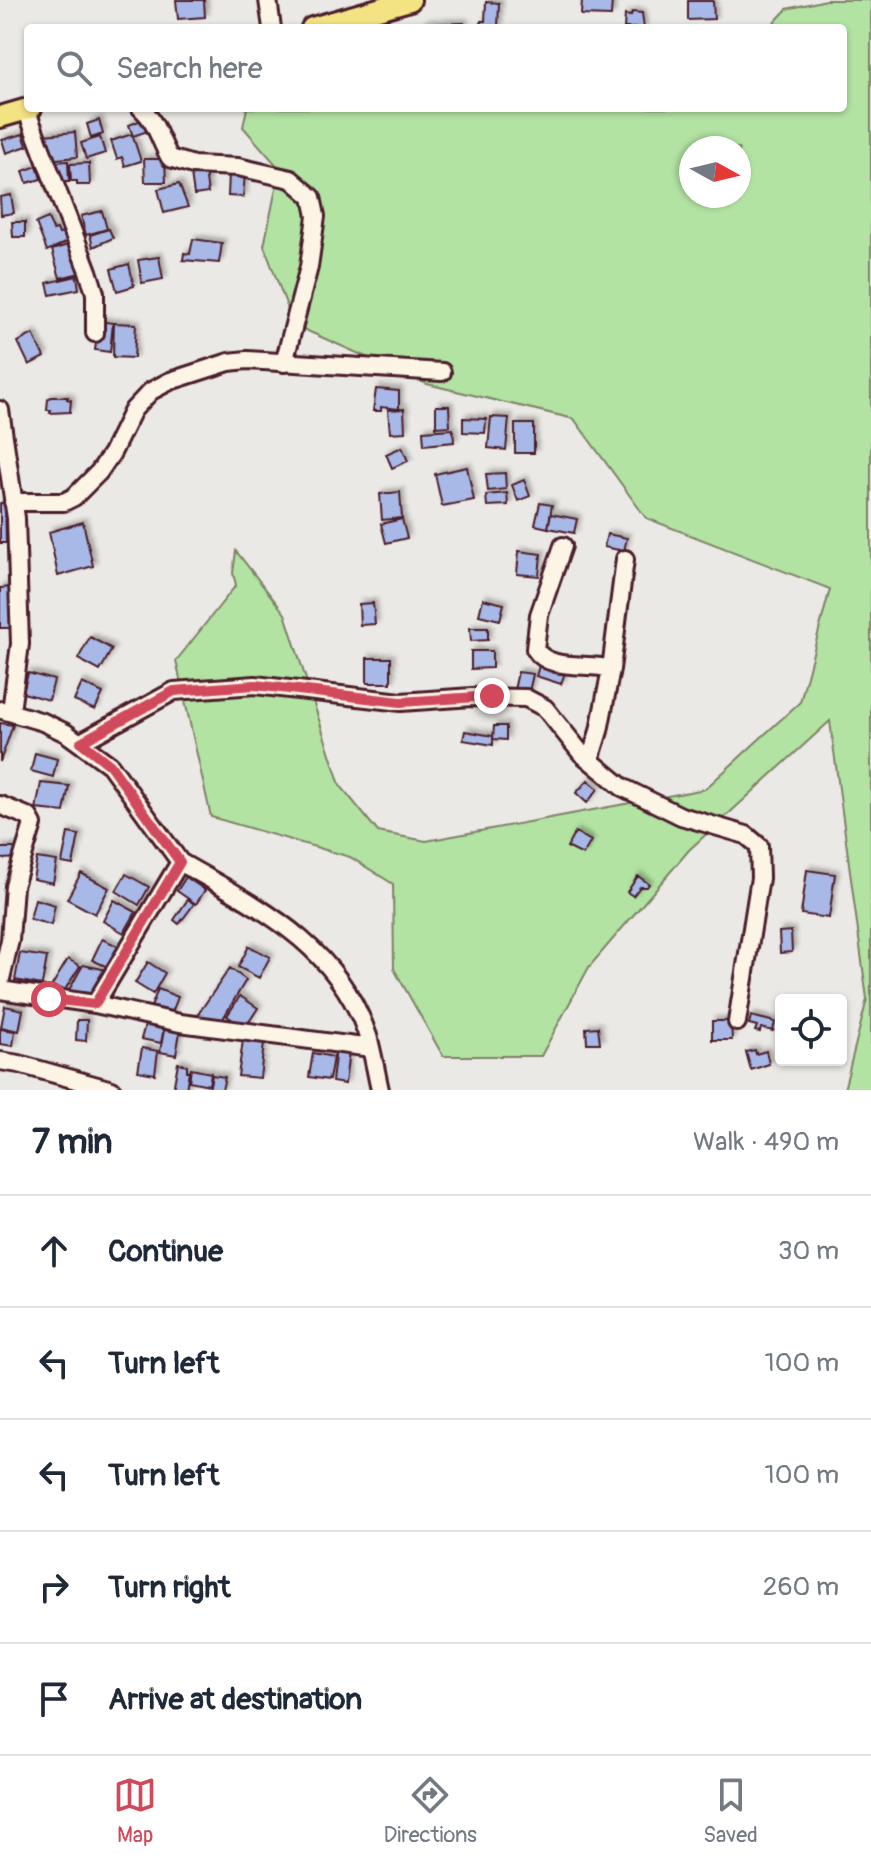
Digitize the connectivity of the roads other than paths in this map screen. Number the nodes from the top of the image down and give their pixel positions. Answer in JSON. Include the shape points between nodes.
{"nodes":[{"id":1,"x":268,"y":0,"type":"edge"},
{"id":2,"x":410,"y":0,"type":"edge"},
{"id":3,"x":379,"y":4,"type":"edge"},
{"id":4,"x":271,"y":24,"type":"edge"},
{"id":5,"x":323,"y":24,"type":"edge"},
{"id":6,"x":24,"y":110,"type":"edge"},
{"id":7,"x":30,"y":112,"type":"edge"},
{"id":8,"x":146,"y":112,"type":"edge"},
{"id":9,"x":0,"y":117,"type":"edge"},
{"id":10,"x":95,"y":333,"type":"dead end"},
{"id":11,"x":284,"y":363,"type":"junction"},
{"id":12,"x":442,"y":372,"type":"dead end"},
{"id":13,"x":0,"y":410,"type":"edge"},
{"id":14,"x":13,"y":502,"type":"junction"},
{"id":15,"x":563,"y":546,"type":"dead end"},
{"id":16,"x":625,"y":559,"type":"dead end"},
{"id":17,"x":611,"y":669,"type":"junction"},
{"id":18,"x":5,"y":711,"type":"edge"},
{"id":19,"x":81,"y":742,"type":"junction"},
{"id":20,"x":590,"y":760,"type":"junction"},
{"id":21,"x":0,"y":805,"type":"edge"},
{"id":22,"x":180,"y":862,"type":"junction"},
{"id":23,"x":0,"y":983,"type":"edge"},
{"id":24,"x":0,"y":990,"type":"edge"},
{"id":25,"x":95,"y":1004,"type":"junction"},
{"id":26,"x":737,"y":1022,"type":"dead end"},
{"id":27,"x":371,"y":1048,"type":"junction"},
{"id":28,"x":0,"y":1061,"type":"edge"},
{"id":29,"x":112,"y":1090,"type":"edge"},
{"id":30,"x":380,"y":1090,"type":"edge"}],
"edges":[{"from":1,"to":4,"type":"street"},
{"from":2,"to":3,"type":"main road"},
{"from":3,"to":5,"type":"main road"},
{"from":6,"to":9,"type":"main road"},
{"from":7,"to":10,"type":"street","via":[[95,293]]},
{"from":8,"to":11,"type":"street","via":[[170,158],[291,179],[312,197],[316,216],[309,267]]},
{"from":11,"to":12,"type":"street"},
{"from":11,"to":14,"type":"street","via":[[229,362],[170,381],[133,410],[112,453],[74,497],[64,502]]},
{"from":13,"to":14,"type":"street"},
{"from":14,"to":18,"type":"street","via":[[20,644]]},
{"from":15,"to":17,"type":"street","via":[[539,615],[535,649],[554,663]]},
{"from":16,"to":17,"type":"street"},
{"from":17,"to":20,"type":"street"},
{"from":18,"to":19,"type":"street","via":[[43,722]]},
{"from":19,"to":20,"type":"street","via":[[174,691],[255,685],[401,702],[526,698],[545,708]]},
{"from":19,"to":22,"type":"street","via":[[110,765]]},
{"from":20,"to":26,"type":"street","via":[[644,799],[746,835],[759,846],[760,878]]},
{"from":21,"to":23,"type":"street","via":[[29,817],[33,824],[14,886]]},
{"from":22,"to":25,"type":"street"},
{"from":22,"to":27,"type":"street","via":[[295,931],[335,972]]},
{"from":24,"to":25,"type":"street"},
{"from":25,"to":27,"type":"street","via":[[180,1023]]},
{"from":27,"to":30,"type":"street"},
{"from":28,"to":29,"type":"street"}]}
